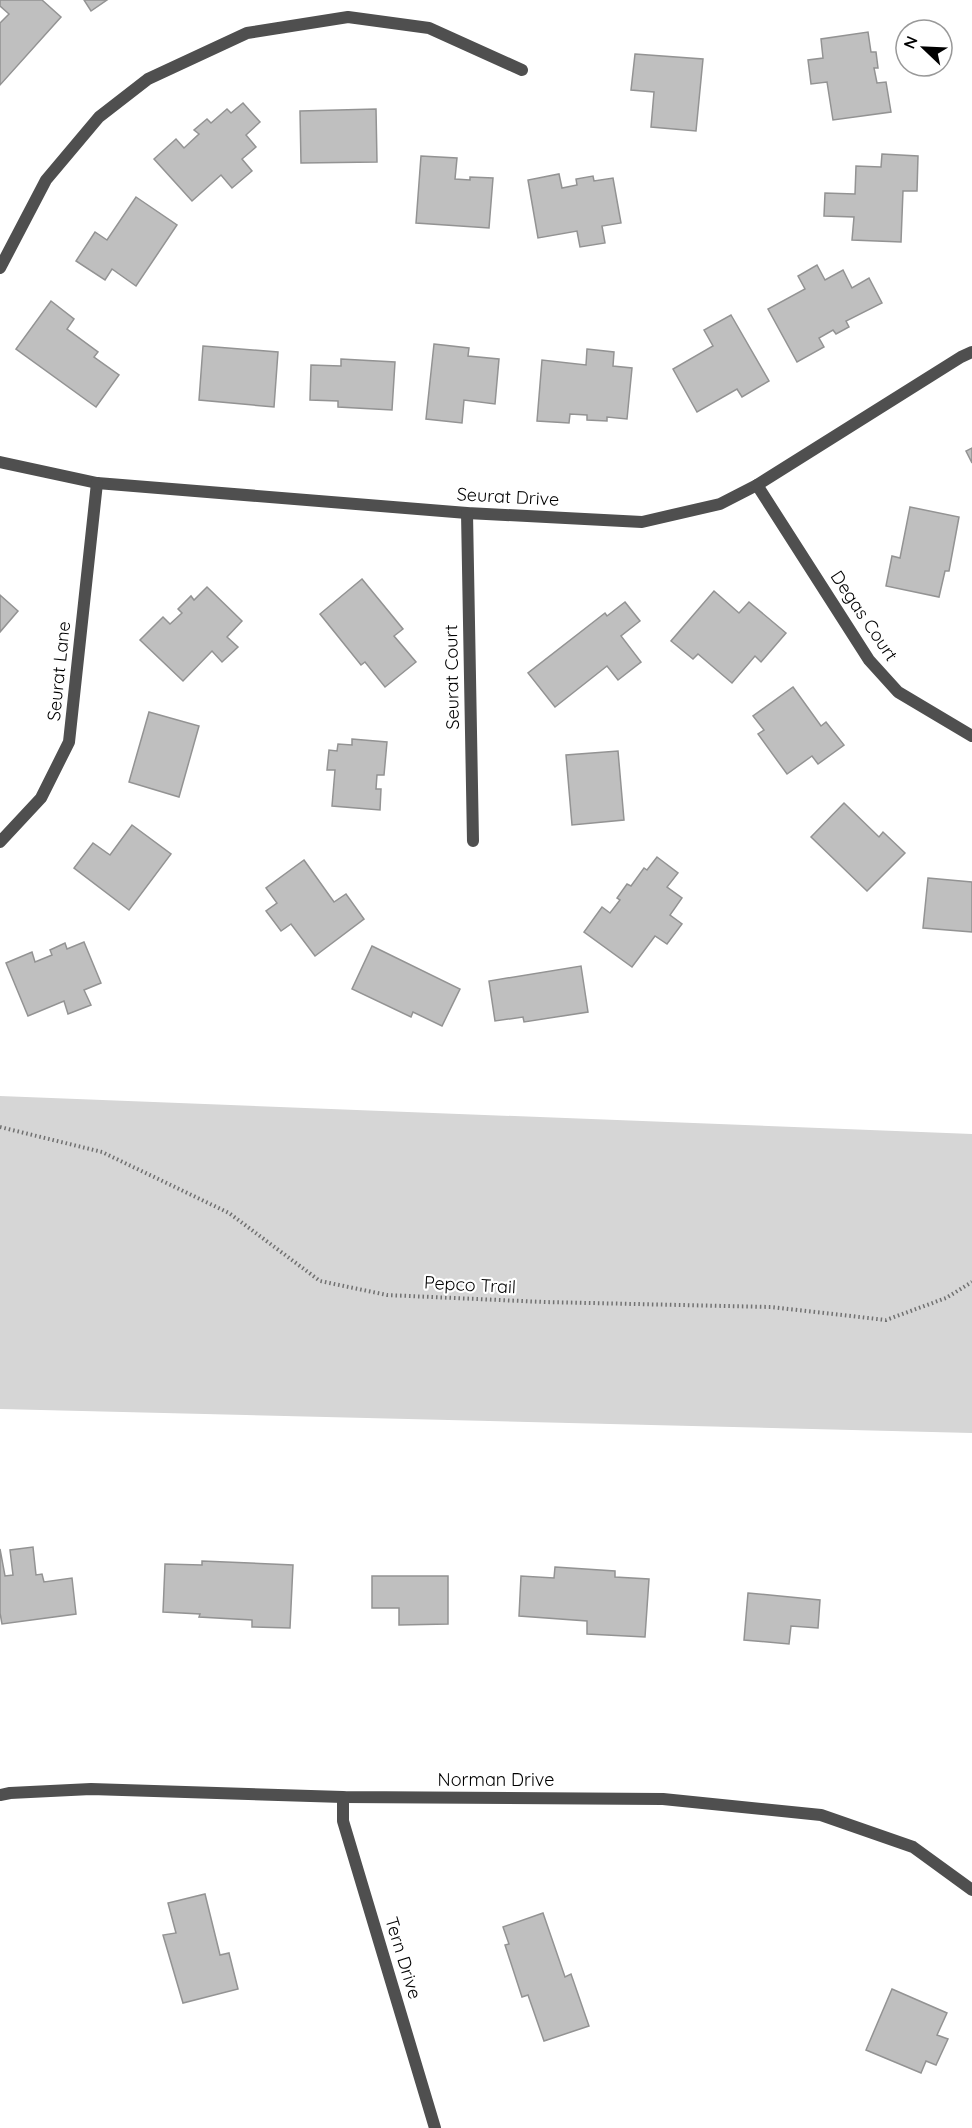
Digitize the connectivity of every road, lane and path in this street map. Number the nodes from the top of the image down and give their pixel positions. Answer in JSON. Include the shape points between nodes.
{"nodes":[{"id":1,"x":522,"y":70,"type":"dead end"},
{"id":2,"x":0,"y":268,"type":"edge"},
{"id":3,"x":972,"y":352,"type":"edge"},
{"id":4,"x":0,"y":462,"type":"edge"},
{"id":5,"x":97,"y":483,"type":"junction"},
{"id":6,"x":757,"y":485,"type":"junction"},
{"id":7,"x":467,"y":513,"type":"junction"},
{"id":8,"x":972,"y":736,"type":"edge"},
{"id":9,"x":472,"y":841,"type":"dead end"},
{"id":10,"x":0,"y":842,"type":"edge"},
{"id":11,"x":0,"y":1127,"type":"edge"},
{"id":12,"x":972,"y":1282,"type":"edge"},
{"id":13,"x":0,"y":1795,"type":"edge"},
{"id":14,"x":343,"y":1797,"type":"junction"},
{"id":15,"x":972,"y":1890,"type":"edge"},
{"id":16,"x":435,"y":2128,"type":"edge"}],
"edges":[{"from":1,"to":2,"type":"street","via":[[429,28],[348,17],[247,33],[148,80],[99,117],[46,180]]},
{"from":3,"to":6,"type":"street","name":"Seurat Drive"},
{"from":4,"to":5,"type":"street","name":"Seurat Drive"},
{"from":5,"to":7,"type":"street","name":"Seurat Drive"},
{"from":5,"to":10,"type":"street","name":"Seurat Lane","via":[[69,742],[41,798]]},
{"from":6,"to":7,"type":"street","name":"Seurat Drive","via":[[720,504],[642,522]]},
{"from":6,"to":8,"type":"street","name":"Degas Court","via":[[869,660],[898,692]]},
{"from":7,"to":9,"type":"street","name":"Seurat Court"},
{"from":11,"to":12,"type":"path","name":"Pepco Trail","via":[[102,1152],[229,1213],[320,1281],[387,1294],[771,1307],[886,1320],[946,1298]]},
{"from":13,"to":14,"type":"street","name":"Norman Drive","via":[[91,1790]]},
{"from":14,"to":15,"type":"street","name":"Norman Drive","via":[[663,1799],[821,1815],[913,1847]]},
{"from":14,"to":16,"type":"street","name":"Tern Drive","via":[[343,1821]]}]}
